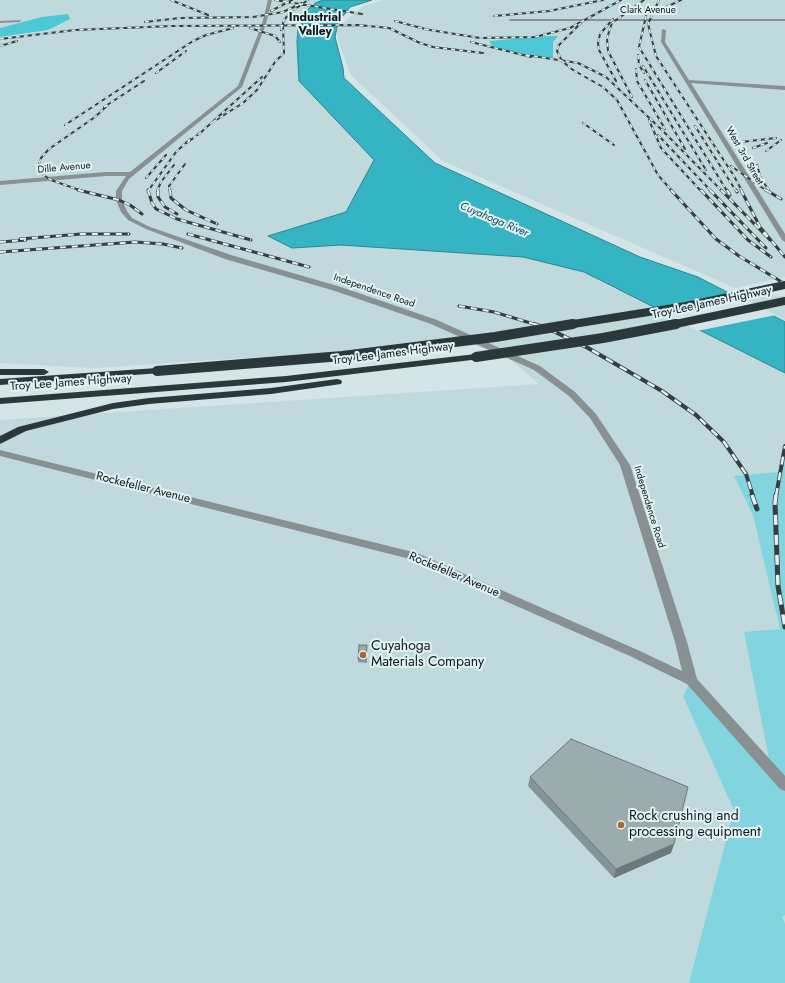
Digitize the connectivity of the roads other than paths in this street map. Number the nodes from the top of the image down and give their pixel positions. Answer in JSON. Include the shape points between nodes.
{"nodes":[{"id":1,"x":270,"y":0,"type":"edge"},
{"id":2,"x":510,"y":20,"type":"dead end"},
{"id":3,"x":785,"y":20,"type":"edge"},
{"id":4,"x":0,"y":22,"type":"edge"},
{"id":5,"x":20,"y":22,"type":"dead end"},
{"id":6,"x":664,"y":30,"type":"dead end"},
{"id":7,"x":688,"y":81,"type":"junction"},
{"id":8,"x":785,"y":88,"type":"edge"},
{"id":9,"x":131,"y":174,"type":"junction"},
{"id":10,"x":0,"y":183,"type":"edge"},
{"id":11,"x":785,"y":240,"type":"edge"},
{"id":12,"x":785,"y":285,"type":"edge"},
{"id":13,"x":785,"y":301,"type":"edge"},
{"id":14,"x":394,"y":368,"type":"junction"},
{"id":15,"x":157,"y":371,"type":"junction"},
{"id":16,"x":0,"y":372,"type":"edge"},
{"id":17,"x":0,"y":382,"type":"edge"},
{"id":18,"x":0,"y":401,"type":"edge"},
{"id":19,"x":0,"y":441,"type":"edge"},
{"id":20,"x":0,"y":453,"type":"edge"},
{"id":21,"x":690,"y":681,"type":"junction"},
{"id":22,"x":785,"y":784,"type":"edge"}],
"edges":[{"from":1,"to":9,"type":"street","name":"Independence Road","via":[[264,24],[240,87]]},
{"from":2,"to":3,"type":"street","name":"Clark Avenue"},
{"from":4,"to":5,"type":"street"},
{"from":6,"to":7,"type":"street","name":"West 3rd Street","via":[[663,42]]},
{"from":7,"to":8,"type":"street"},
{"from":7,"to":11,"type":"street","name":"West 3rd Street"},
{"from":9,"to":10,"type":"street","name":"Dille Avenue"},
{"from":9,"to":21,"type":"street","name":"Independence Road","via":[[120,188],[119,200],[127,216],[139,224],[228,257],[338,289],[434,322],[537,368],[572,394],[593,416],[625,465]]},
{"from":12,"to":15,"type":"highway","name":"Troy Lee James Highway","bridge":true,"via":[[686,306],[495,337],[342,356]]},
{"from":13,"to":14,"type":"highway","name":"Troy Lee James Highway","bridge":true,"via":[[603,338]]},
{"from":14,"to":18,"type":"highway","name":"Troy Lee James Highway"},
{"from":14,"to":19,"type":"highway","via":[[343,381],[138,402],[86,411],[22,429]]},
{"from":15,"to":16,"type":"highway"},
{"from":15,"to":17,"type":"highway","name":"Troy Lee James Highway"},
{"from":20,"to":21,"type":"street","name":"Rockefeller Avenue","via":[[413,556],[636,654]]},
{"from":21,"to":22,"type":"street","name":"Rockefeller Avenue"}]}
